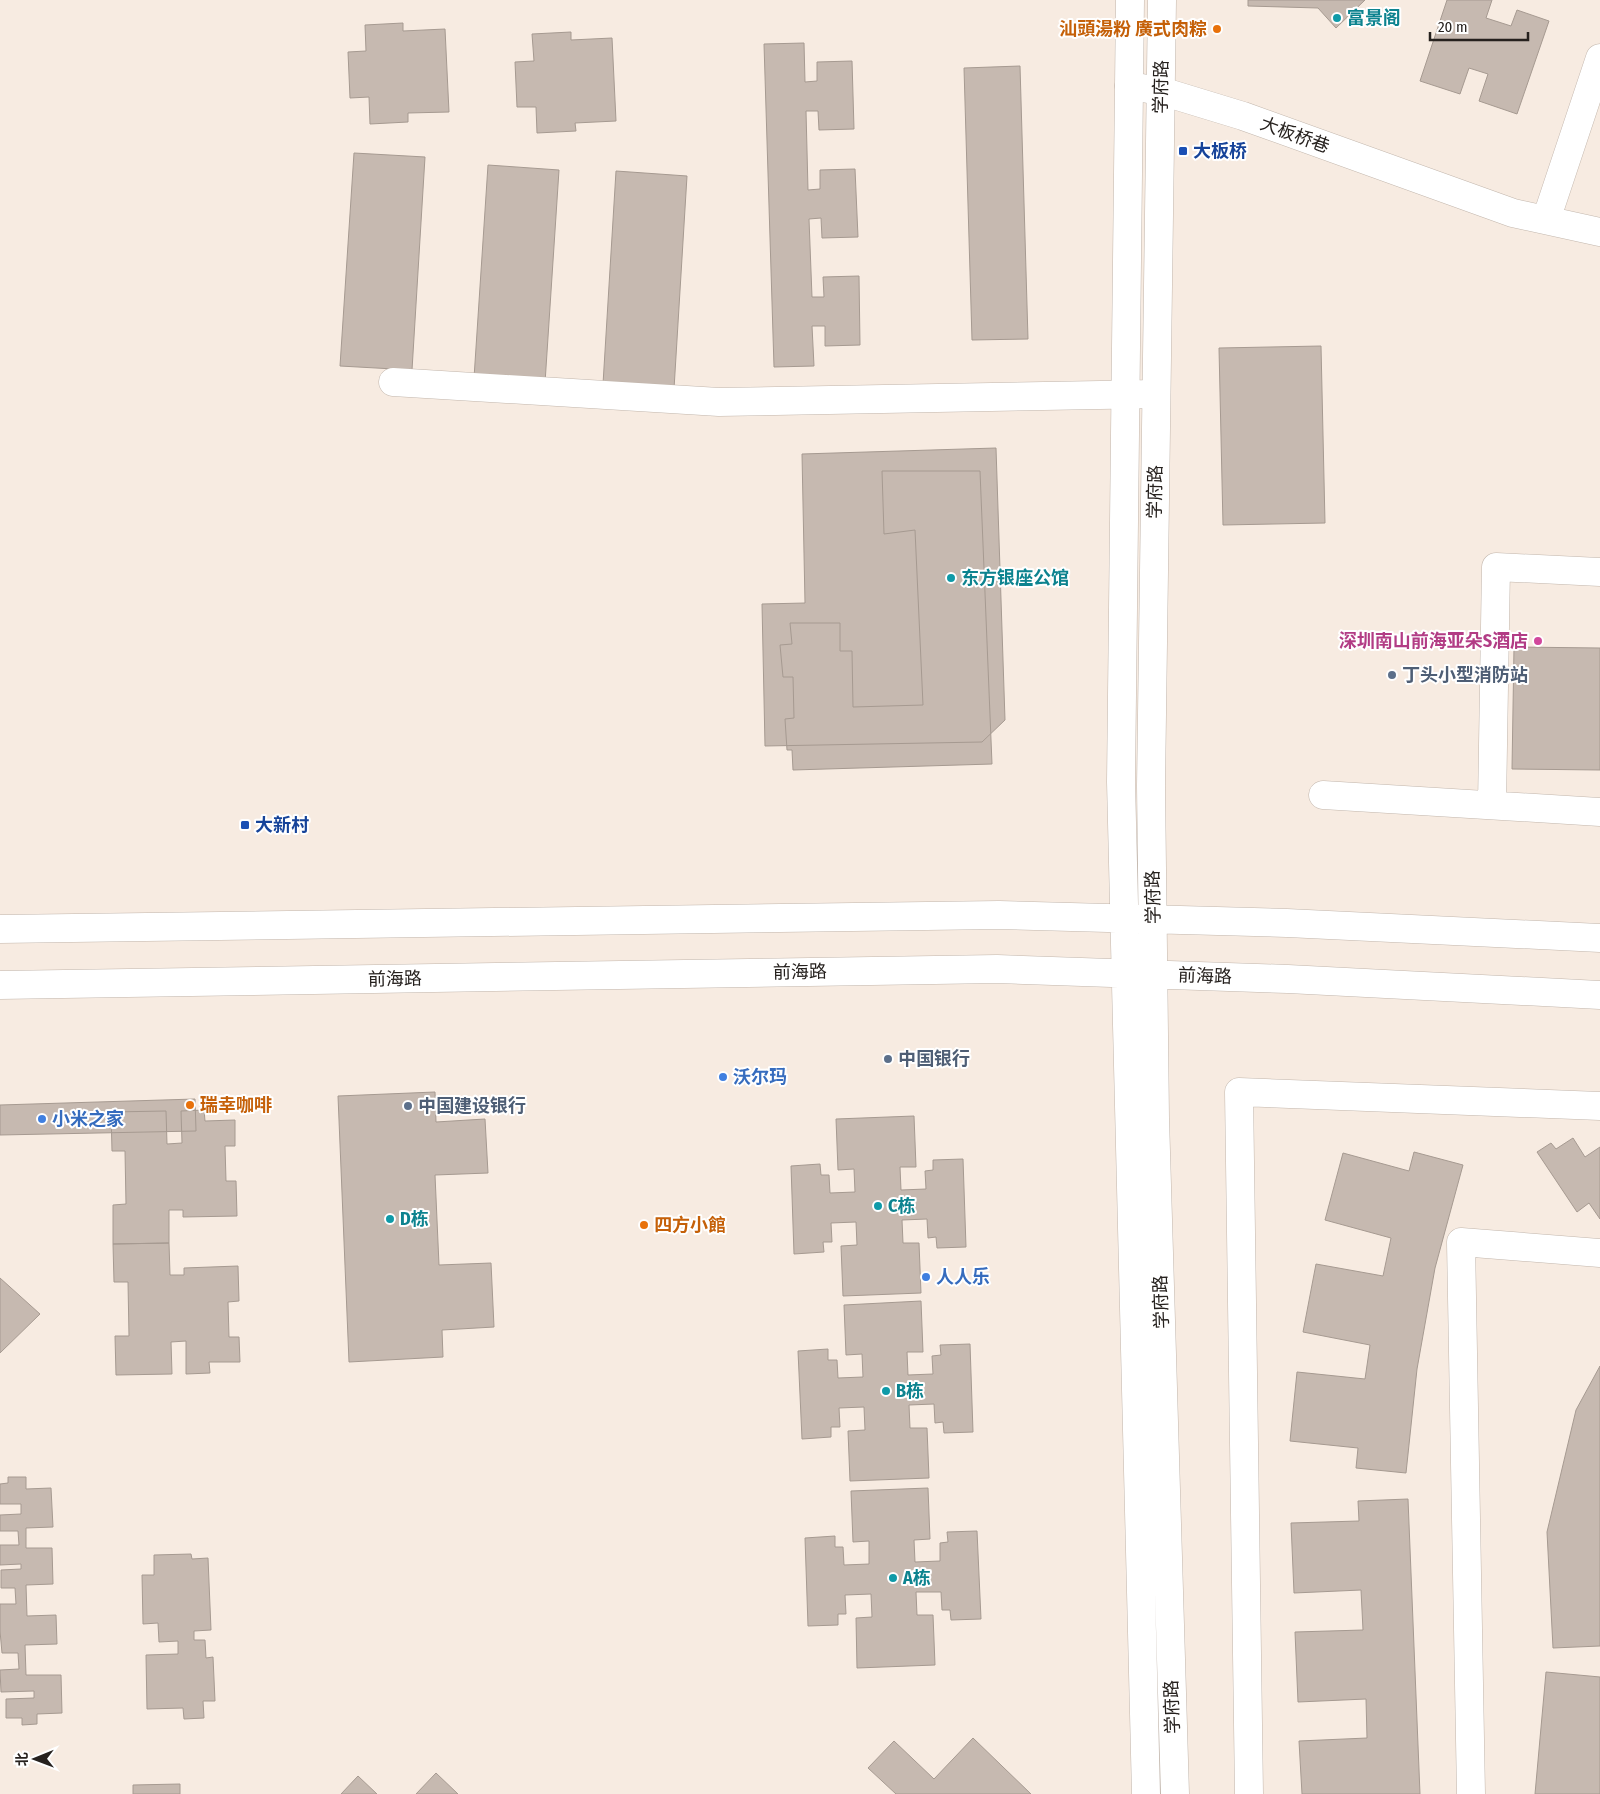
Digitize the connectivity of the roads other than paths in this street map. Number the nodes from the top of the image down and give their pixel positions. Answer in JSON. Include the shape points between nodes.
{"nodes":[{"id":1,"x":1130,"y":0,"type":"edge"},
{"id":2,"x":1162,"y":0,"type":"edge"},
{"id":3,"x":1600,"y":58,"type":"edge"},
{"id":4,"x":1129,"y":86,"type":"junction"},
{"id":5,"x":1161,"y":91,"type":"junction"},
{"id":6,"x":1546,"y":220,"type":"junction"},
{"id":7,"x":1600,"y":232,"type":"edge"},
{"id":8,"x":393,"y":382,"type":"dead end"},
{"id":9,"x":1125,"y":394,"type":"junction"},
{"id":10,"x":1156,"y":394,"type":"junction"},
{"id":11,"x":1600,"y":572,"type":"edge"},
{"id":12,"x":1323,"y":795,"type":"dead end"},
{"id":13,"x":1492,"y":805,"type":"junction"},
{"id":14,"x":1600,"y":812,"type":"edge"},
{"id":15,"x":1125,"y":918,"type":"junction"},
{"id":16,"x":1153,"y":919,"type":"junction"},
{"id":17,"x":0,"y":929,"type":"edge"},
{"id":18,"x":1600,"y":938,"type":"edge"},
{"id":19,"x":1126,"y":974,"type":"junction"},
{"id":20,"x":1154,"y":975,"type":"junction"},
{"id":21,"x":0,"y":985,"type":"edge"},
{"id":22,"x":1600,"y":995,"type":"edge"},
{"id":23,"x":1600,"y":1106,"type":"edge"},
{"id":24,"x":1600,"y":1254,"type":"edge"},
{"id":25,"x":1146,"y":1794,"type":"edge"},
{"id":26,"x":1175,"y":1794,"type":"edge"},
{"id":27,"x":1250,"y":1794,"type":"edge"},
{"id":28,"x":1471,"y":1794,"type":"edge"}],
"edges":[{"from":1,"to":4,"type":"main road","name":"学府路"},
{"from":2,"to":5,"type":"main road","name":"学府路"},
{"from":3,"to":6,"type":"main road"},
{"from":4,"to":5,"type":"main road","name":"大板桥巷"},
{"from":4,"to":9,"type":"main road","name":"学府路"},
{"from":5,"to":6,"type":"main road","name":"大板桥巷","via":[[1513,213]]},
{"from":5,"to":10,"type":"main road","name":"学府路"},
{"from":6,"to":7,"type":"main road"},
{"from":8,"to":9,"type":"main road","via":[[719,402]]},
{"from":9,"to":10,"type":"main road"},
{"from":9,"to":15,"type":"main road","name":"学府路","via":[[1121,782]]},
{"from":10,"to":16,"type":"main road","name":"学府路","via":[[1151,786]]},
{"from":11,"to":13,"type":"main road","via":[[1496,567]]},
{"from":12,"to":13,"type":"main road"},
{"from":13,"to":14,"type":"main road"},
{"from":15,"to":16,"type":"main road"},
{"from":15,"to":17,"type":"main road","via":[[999,915]]},
{"from":15,"to":19,"type":"main road","name":"学府路"},
{"from":16,"to":18,"type":"main road"},
{"from":16,"to":20,"type":"main road","name":"学府路"},
{"from":19,"to":20,"type":"main road","name":"前海路"},
{"from":19,"to":21,"type":"main road","name":"前海路","via":[[997,969]]},
{"from":19,"to":25,"type":"main road","name":"学府路"},
{"from":20,"to":22,"type":"main road","name":"前海路"},
{"from":20,"to":26,"type":"main road","name":"学府路","via":[[1155,1118]]},
{"from":23,"to":27,"type":"main road","via":[[1239,1092]]},
{"from":24,"to":28,"type":"main road","via":[[1461,1242]]}]}
